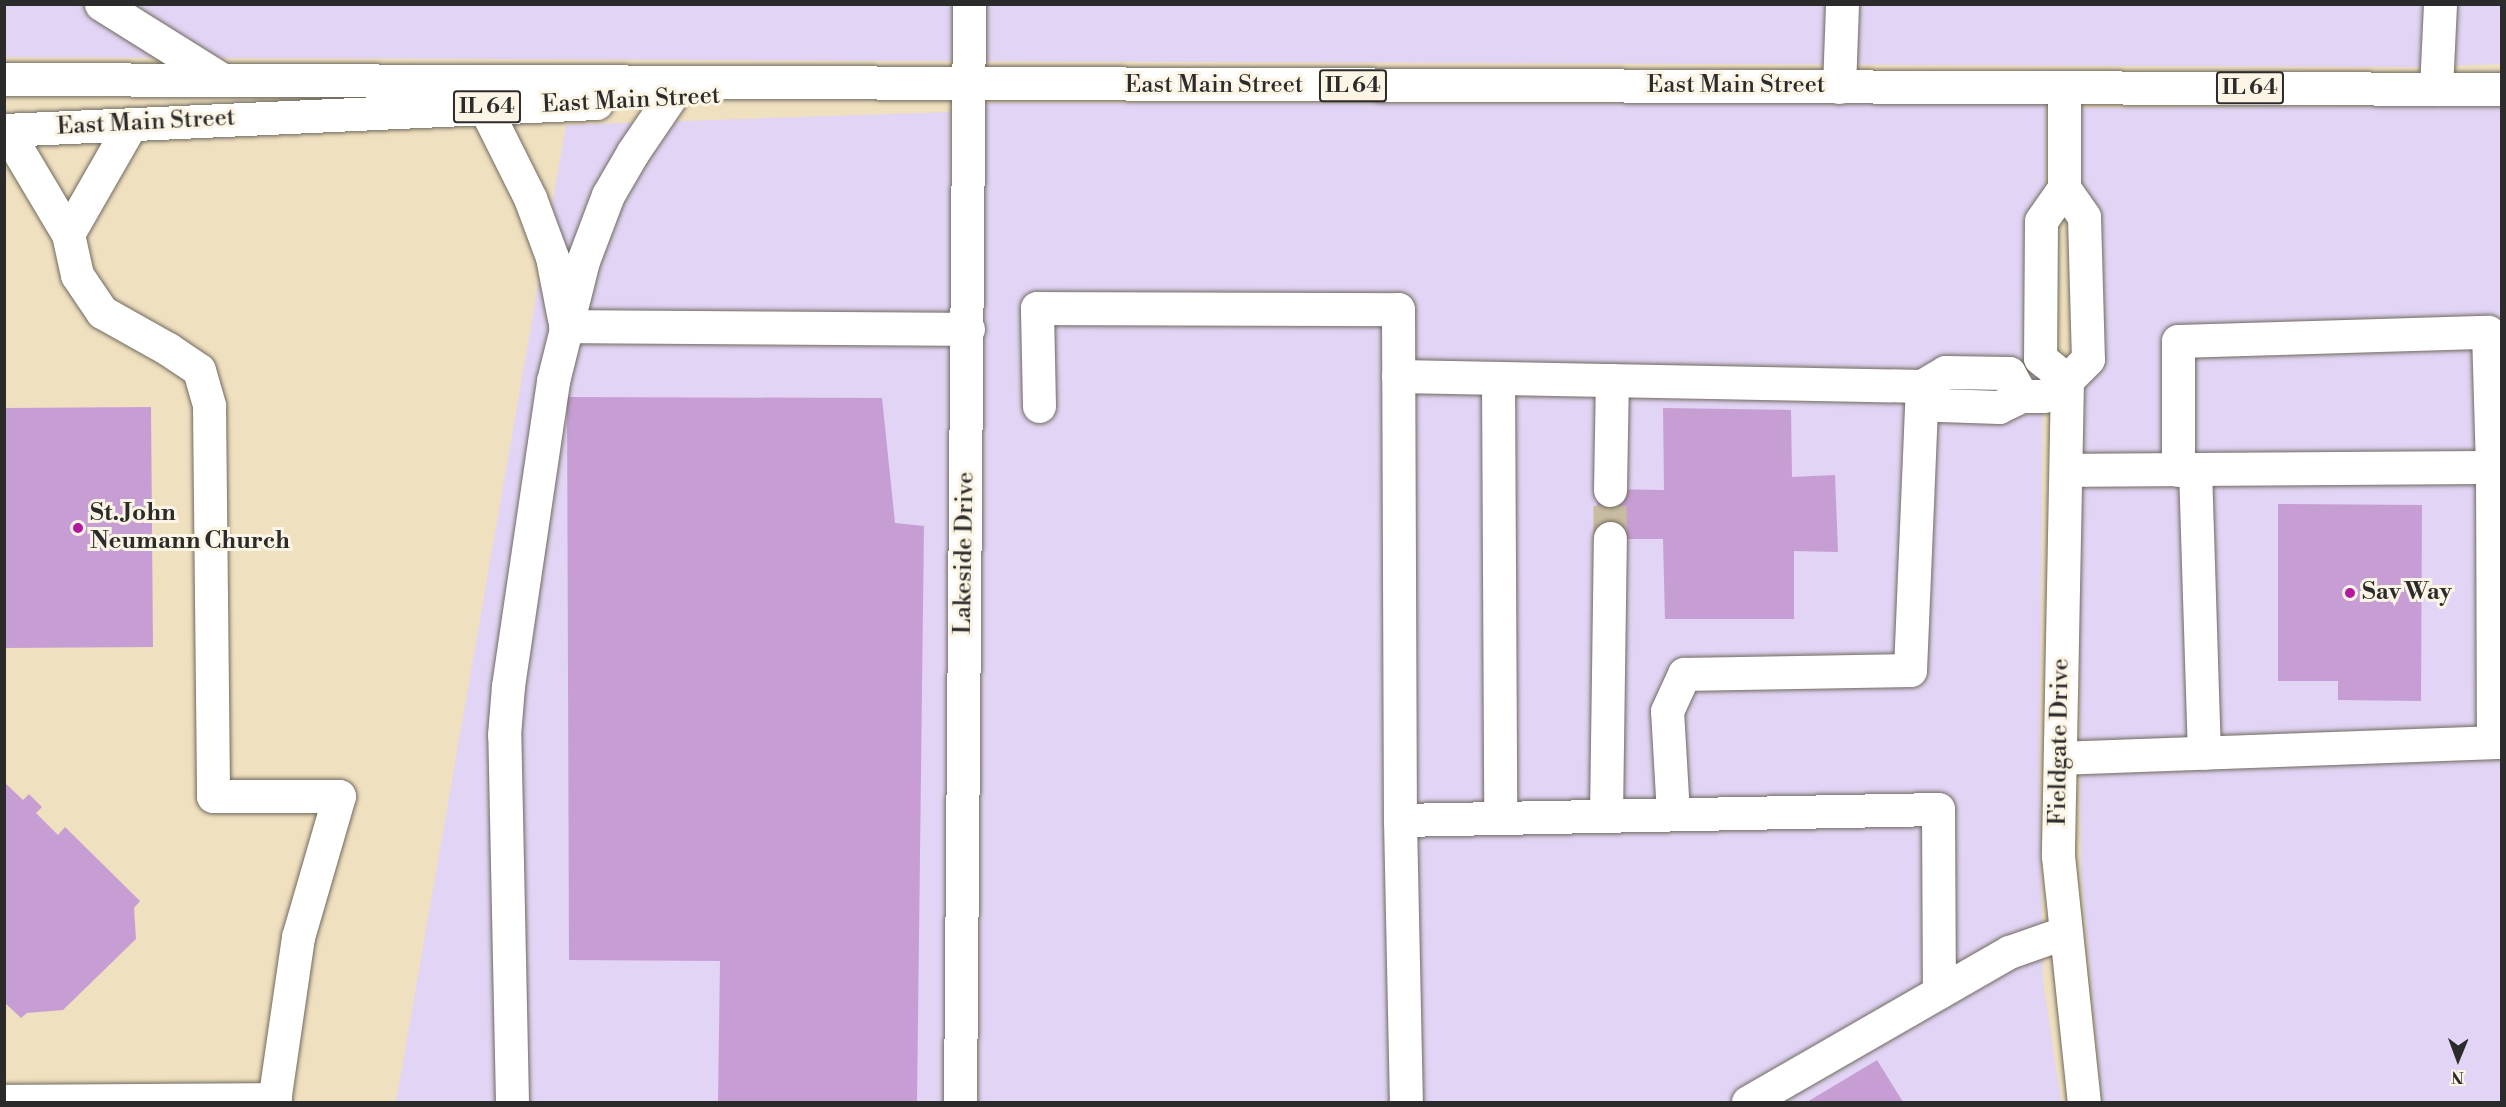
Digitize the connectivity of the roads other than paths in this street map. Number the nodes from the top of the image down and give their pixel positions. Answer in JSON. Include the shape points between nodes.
{"nodes":[{"id":1,"x":101,"y":4,"type":"edge"},
{"id":2,"x":969,"y":4,"type":"edge"},
{"id":3,"x":1842,"y":4,"type":"edge"},
{"id":4,"x":2440,"y":4,"type":"edge"},
{"id":5,"x":221,"y":78,"type":"junction"},
{"id":6,"x":4,"y":79,"type":"edge"},
{"id":7,"x":970,"y":85,"type":"junction"},
{"id":8,"x":1839,"y":87,"type":"junction"},
{"id":9,"x":2064,"y":87,"type":"junction"},
{"id":10,"x":2436,"y":89,"type":"junction"},
{"id":11,"x":2502,"y":89,"type":"edge"},
{"id":12,"x":669,"y":99,"type":"junction"},
{"id":13,"x":485,"y":108,"type":"junction"},
{"id":14,"x":131,"y":124,"type":"junction"},
{"id":15,"x":5,"y":130,"type":"edge"},
{"id":16,"x":2064,"y":188,"type":"junction"},
{"id":17,"x":68,"y":234,"type":"junction"},
{"id":18,"x":565,"y":327,"type":"junction"},
{"id":19,"x":968,"y":329,"type":"junction"},
{"id":20,"x":1398,"y":376,"type":"junction"},
{"id":21,"x":1498,"y":378,"type":"junction"},
{"id":22,"x":1612,"y":380,"type":"junction"},
{"id":23,"x":1922,"y":386,"type":"junction"},
{"id":24,"x":2067,"y":388,"type":"junction"},
{"id":25,"x":1039,"y":406,"type":"dead end"},
{"id":26,"x":2497,"y":467,"type":"edge"},
{"id":27,"x":2066,"y":470,"type":"junction"},
{"id":28,"x":2186,"y":470,"type":"junction"},
{"id":29,"x":1610,"y":489,"type":"tunnel mouth"},
{"id":30,"x":1610,"y":538,"type":"tunnel mouth"},
{"id":31,"x":2497,"y":742,"type":"edge"},
{"id":32,"x":2204,"y":753,"type":"junction"},
{"id":33,"x":2060,"y":758,"type":"junction"},
{"id":34,"x":1673,"y":814,"type":"junction"},
{"id":35,"x":1606,"y":816,"type":"junction"},
{"id":36,"x":1500,"y":818,"type":"junction"},
{"id":37,"x":1400,"y":820,"type":"junction"},
{"id":38,"x":2066,"y":932,"type":"junction"},
{"id":39,"x":1939,"y":992,"type":"junction"},
{"id":40,"x":4,"y":1101,"type":"edge"},
{"id":41,"x":274,"y":1101,"type":"edge"},
{"id":42,"x":512,"y":1102,"type":"edge"},
{"id":43,"x":960,"y":1102,"type":"edge"},
{"id":44,"x":1406,"y":1102,"type":"edge"},
{"id":45,"x":1748,"y":1102,"type":"edge"},
{"id":46,"x":2084,"y":1102,"type":"edge"}],
"edges":[{"from":1,"to":5,"type":"main road"},
{"from":2,"to":7,"type":"main road","name":"Lakeside Drive"},
{"from":3,"to":8,"type":"main road"},
{"from":4,"to":10,"type":"main road"},
{"from":5,"to":6,"type":"main road","name":"East Main Street","number":"IL 64"},
{"from":5,"to":7,"type":"main road","name":"East Main Street","number":"IL 64"},
{"from":7,"to":8,"type":"main road","name":"East Main Street","number":"IL 64"},
{"from":7,"to":12,"type":"main road","name":"East Main Street","number":"IL 64"},
{"from":7,"to":19,"type":"main road","name":"Lakeside Drive"},
{"from":8,"to":9,"type":"main road","name":"East Main Street","number":"IL 64"},
{"from":9,"to":10,"type":"main road","name":"East Main Street","number":"IL 64"},
{"from":9,"to":16,"type":"main road"},
{"from":10,"to":11,"type":"main road","name":"East Main Street","number":"IL 64"},
{"from":12,"to":13,"type":"main road","name":"East Main Street","number":"IL 64"},
{"from":12,"to":18,"type":"main road","via":[[608,195],[583,261]]},
{"from":13,"to":14,"type":"main road","name":"East Main Street","number":"IL 64"},
{"from":13,"to":18,"type":"main road","via":[[530,198],[552,257]]},
{"from":14,"to":15,"type":"main road","name":"East Main Street","number":"IL 64"},
{"from":14,"to":17,"type":"main road"},
{"from":15,"to":17,"type":"main road"},
{"from":16,"to":24,"type":"main road","via":[[2084,217],[2088,359]]},
{"from":16,"to":24,"type":"main road","via":[[2041,221],[2040,358]]},
{"from":17,"to":41,"type":"main road","via":[[77,276],[102,312],[199,370],[209,406],[213,796],[339,796],[298,937]]},
{"from":18,"to":19,"type":"main road"},
{"from":18,"to":42,"type":"main road","via":[[508,686],[504,735]]},
{"from":19,"to":43,"type":"main road","name":"Lakeside Drive"},
{"from":20,"to":21,"type":"main road"},
{"from":20,"to":25,"type":"main road","via":[[1398,309],[1037,308]]},
{"from":20,"to":37,"type":"main road"},
{"from":21,"to":22,"type":"main road"},
{"from":21,"to":36,"type":"main road"},
{"from":22,"to":23,"type":"main road"},
{"from":22,"to":29,"type":"main road"},
{"from":23,"to":24,"type":"main road","via":[[1940,405],[1999,407],[2022,396]]},
{"from":23,"to":34,"type":"main road","via":[[1910,670],[1684,674],[1667,711]]},
{"from":24,"to":27,"type":"main road","name":"Fieldgate Drive"},
{"from":26,"to":28,"type":"main road"},
{"from":26,"to":28,"type":"main road","via":[[2488,332],[2178,341]]},
{"from":26,"to":31,"type":"main road"},
{"from":27,"to":28,"type":"main road"},
{"from":27,"to":33,"type":"main road","name":"Fieldgate Drive"},
{"from":28,"to":32,"type":"main road"},
{"from":30,"to":35,"type":"main road"},
{"from":31,"to":32,"type":"main road"},
{"from":32,"to":33,"type":"main road"},
{"from":33,"to":38,"type":"main road","name":"Fieldgate Drive","via":[[2058,856]]},
{"from":34,"to":35,"type":"main road"},
{"from":34,"to":39,"type":"main road","via":[[1938,809]]},
{"from":35,"to":36,"type":"main road"},
{"from":36,"to":37,"type":"main road"},
{"from":37,"to":44,"type":"main road"},
{"from":38,"to":39,"type":"main road","via":[[2009,952]]},
{"from":38,"to":46,"type":"main road","name":"Fieldgate Drive"},
{"from":39,"to":45,"type":"main road"},
{"from":40,"to":41,"type":"main road"}]}
